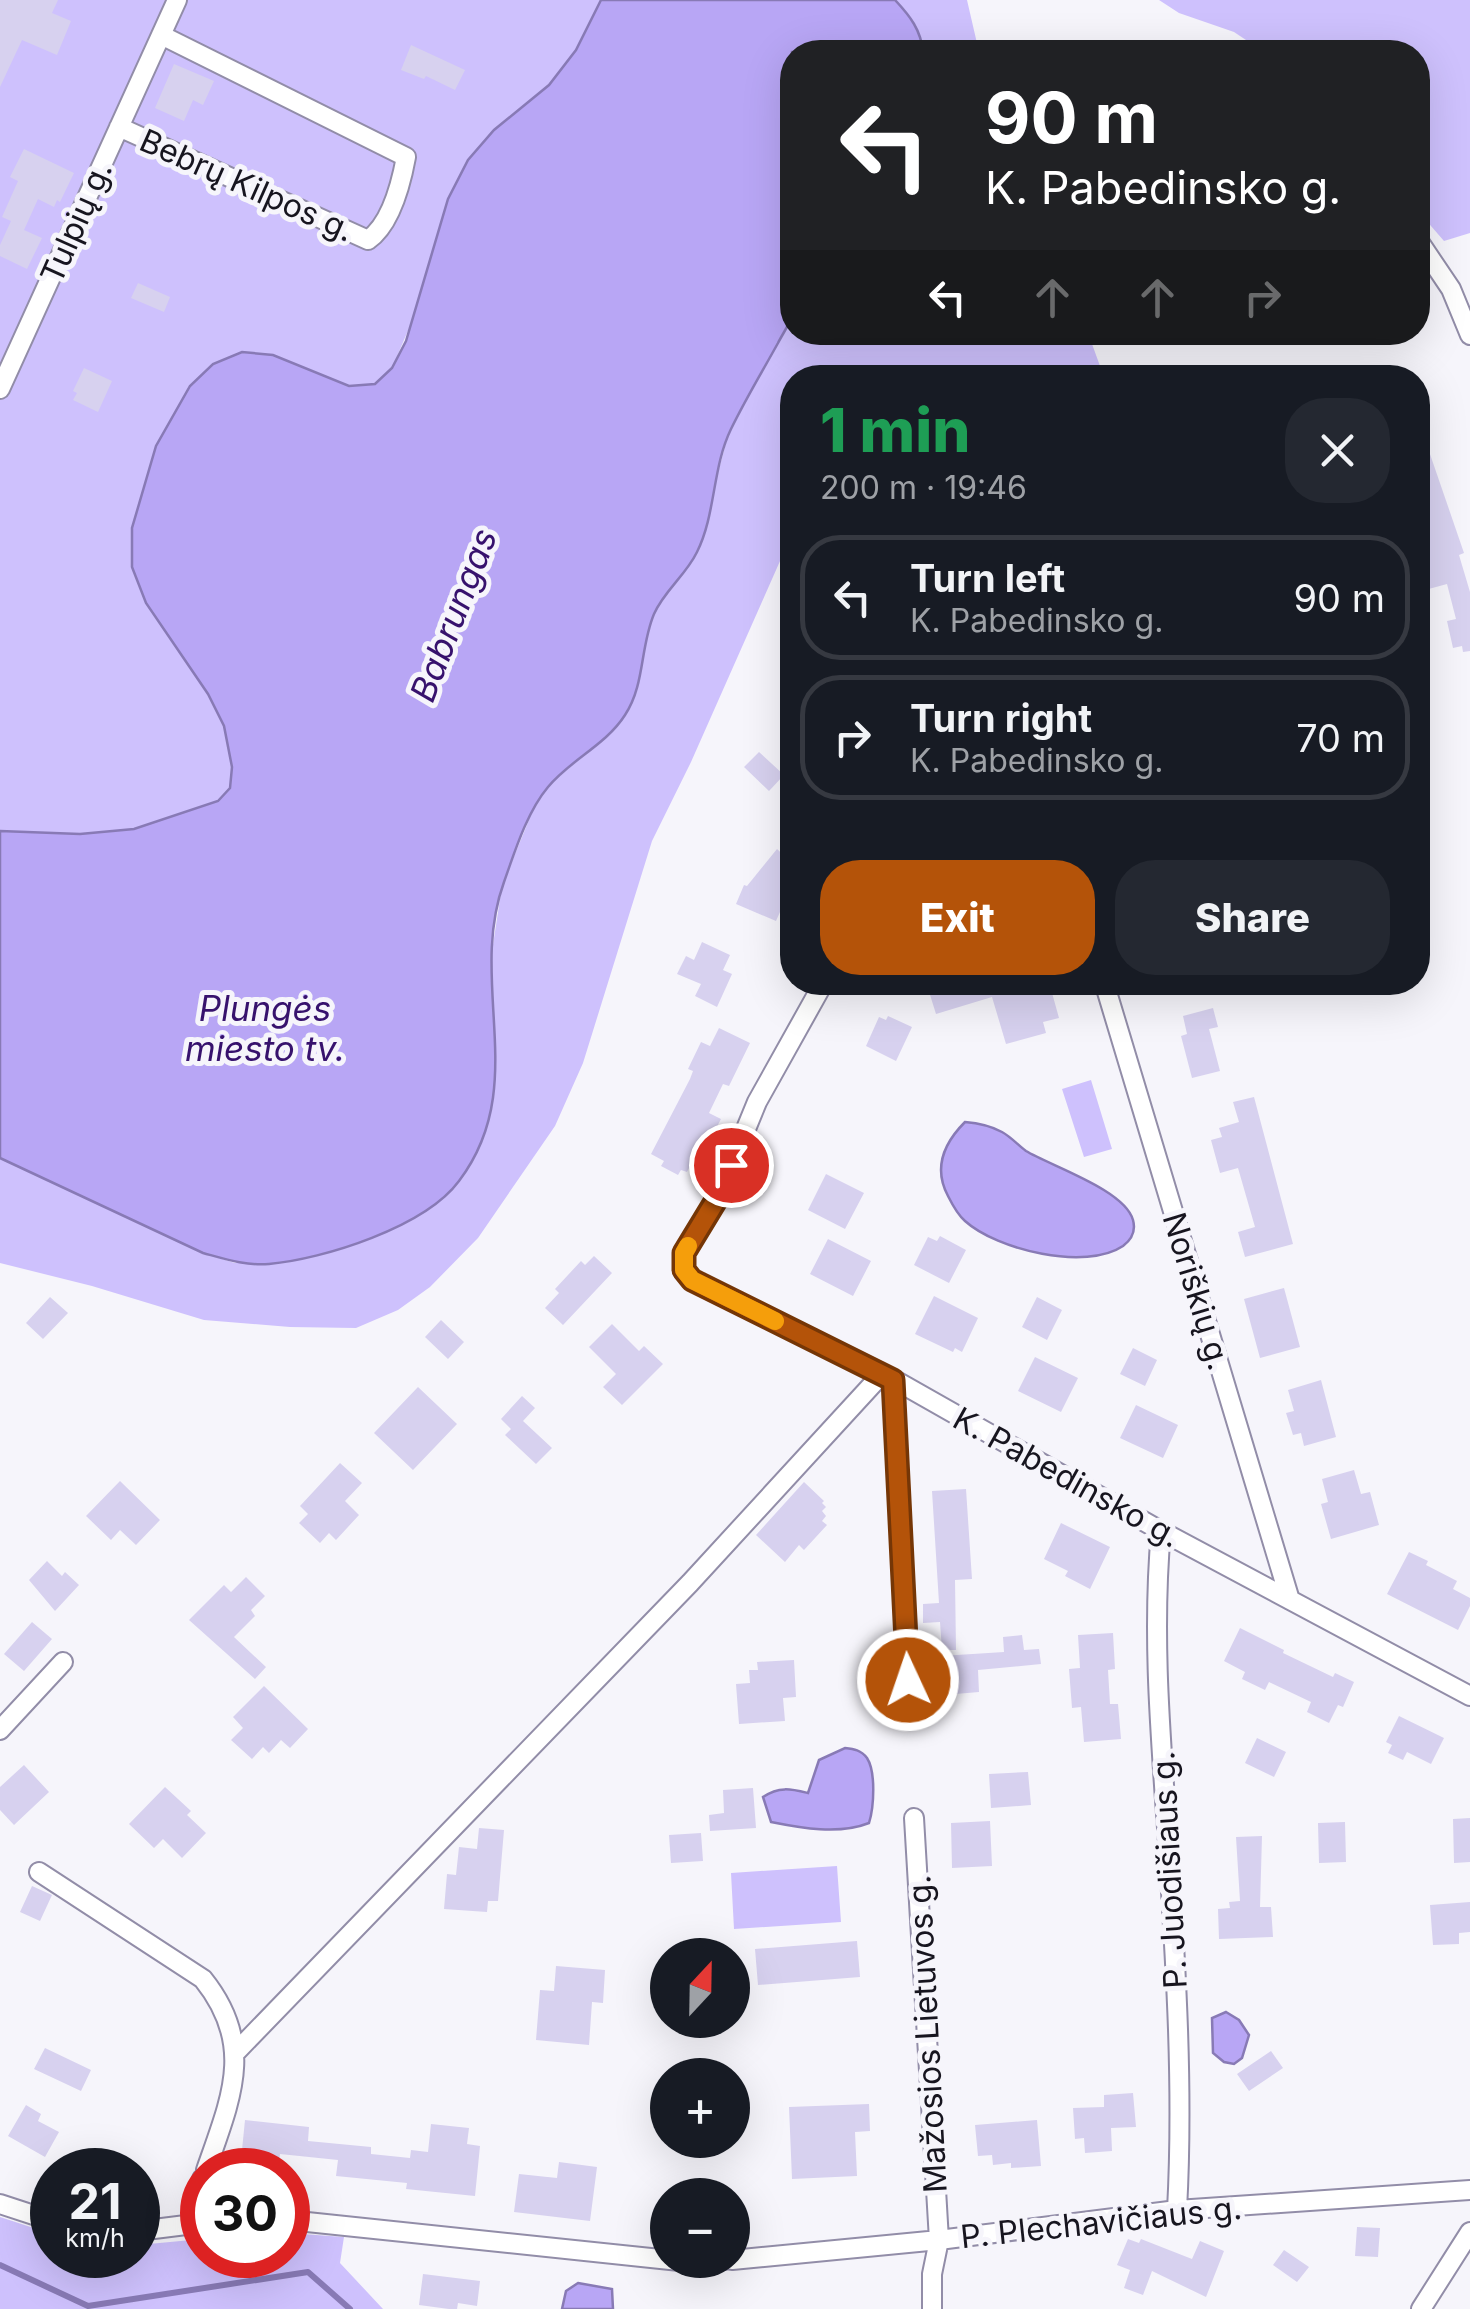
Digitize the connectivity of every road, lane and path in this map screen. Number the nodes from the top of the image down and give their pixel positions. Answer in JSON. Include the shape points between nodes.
{"nodes":[{"id":1,"x":177,"y":0,"type":"edge"},
{"id":2,"x":161,"y":35,"type":"junction"},
{"id":3,"x":119,"y":127,"type":"junction"},
{"id":4,"x":1430,"y":257,"type":"edge"},
{"id":5,"x":1470,"y":335,"type":"edge"},
{"id":6,"x":0,"y":389,"type":"edge"},
{"id":7,"x":817,"y":995,"type":"edge"},
{"id":8,"x":1108,"y":995,"type":"edge"},
{"id":9,"x":888,"y":1377,"type":"junction"},
{"id":10,"x":1161,"y":1531,"type":"junction"},
{"id":11,"x":1290,"y":1600,"type":"junction"},
{"id":12,"x":64,"y":1662,"type":"dead end"},
{"id":13,"x":908,"y":1680,"type":"dead end"},
{"id":14,"x":1470,"y":1696,"type":"edge"},
{"id":15,"x":0,"y":1730,"type":"edge"},
{"id":16,"x":914,"y":1818,"type":"dead end"},
{"id":17,"x":39,"y":1872,"type":"dead end"},
{"id":18,"x":235,"y":2053,"type":"junction"},
{"id":19,"x":213,"y":2148,"type":"edge"},
{"id":20,"x":1470,"y":2190,"type":"edge"},
{"id":21,"x":0,"y":2204,"type":"edge"},
{"id":22,"x":1176,"y":2210,"type":"junction"},
{"id":23,"x":30,"y":2214,"type":"edge"},
{"id":24,"x":310,"y":2222,"type":"edge"},
{"id":25,"x":1470,"y":2232,"type":"edge"},
{"id":26,"x":939,"y":2240,"type":"junction"},
{"id":27,"x":650,"y":2258,"type":"edge"},
{"id":28,"x":750,"y":2258,"type":"edge"},
{"id":29,"x":932,"y":2309,"type":"edge"},
{"id":30,"x":1421,"y":2309,"type":"edge"}],
"edges":[{"from":1,"to":2,"type":"street","name":"Tulpių g."},
{"from":2,"to":3,"type":"street","name":"Tulpių g."},
{"from":2,"to":3,"type":"street","name":"Bebrų Kilpos g.","via":[[406,157],[379,232],[368,240]]},
{"from":3,"to":6,"type":"street","name":"Tulpių g."},
{"from":4,"to":5,"type":"street"},
{"from":7,"to":9,"type":"street","name":"K. Pabedinsko g.","via":[[684,1253],[684,1270],[692,1280]]},
{"from":8,"to":11,"type":"street","name":"Noriškių g."},
{"from":9,"to":10,"type":"street","name":"K. Pabedinsko g."},
{"from":9,"to":13,"type":"street"},
{"from":9,"to":18,"type":"street"},
{"from":10,"to":11,"type":"street","name":"K. Pabedinsko g."},
{"from":10,"to":22,"type":"street","name":"P. Juodišiaus g.","via":[[1156,1658],[1176,1961]]},
{"from":11,"to":14,"type":"street","name":"K. Pabedinsko g."},
{"from":12,"to":15,"type":"street"},
{"from":16,"to":26,"type":"street","name":"Mažosios Lietuvos g."},
{"from":17,"to":18,"type":"street","via":[[203,1978],[233,2028]]},
{"from":18,"to":19,"type":"street","via":[[234,2085]]},
{"from":20,"to":22,"type":"street","name":"P. Plechavičiaus g."},
{"from":21,"to":23,"type":"street"},
{"from":22,"to":26,"type":"street","name":"P. Plechavičiaus g."},
{"from":24,"to":27,"type":"street","name":"P. Plechavičiaus g."},
{"from":25,"to":30,"type":"street"},
{"from":26,"to":28,"type":"street","name":"P. Plechavičiaus g."},
{"from":26,"to":29,"type":"street","name":"Mažosios Lietuvos g."}]}
